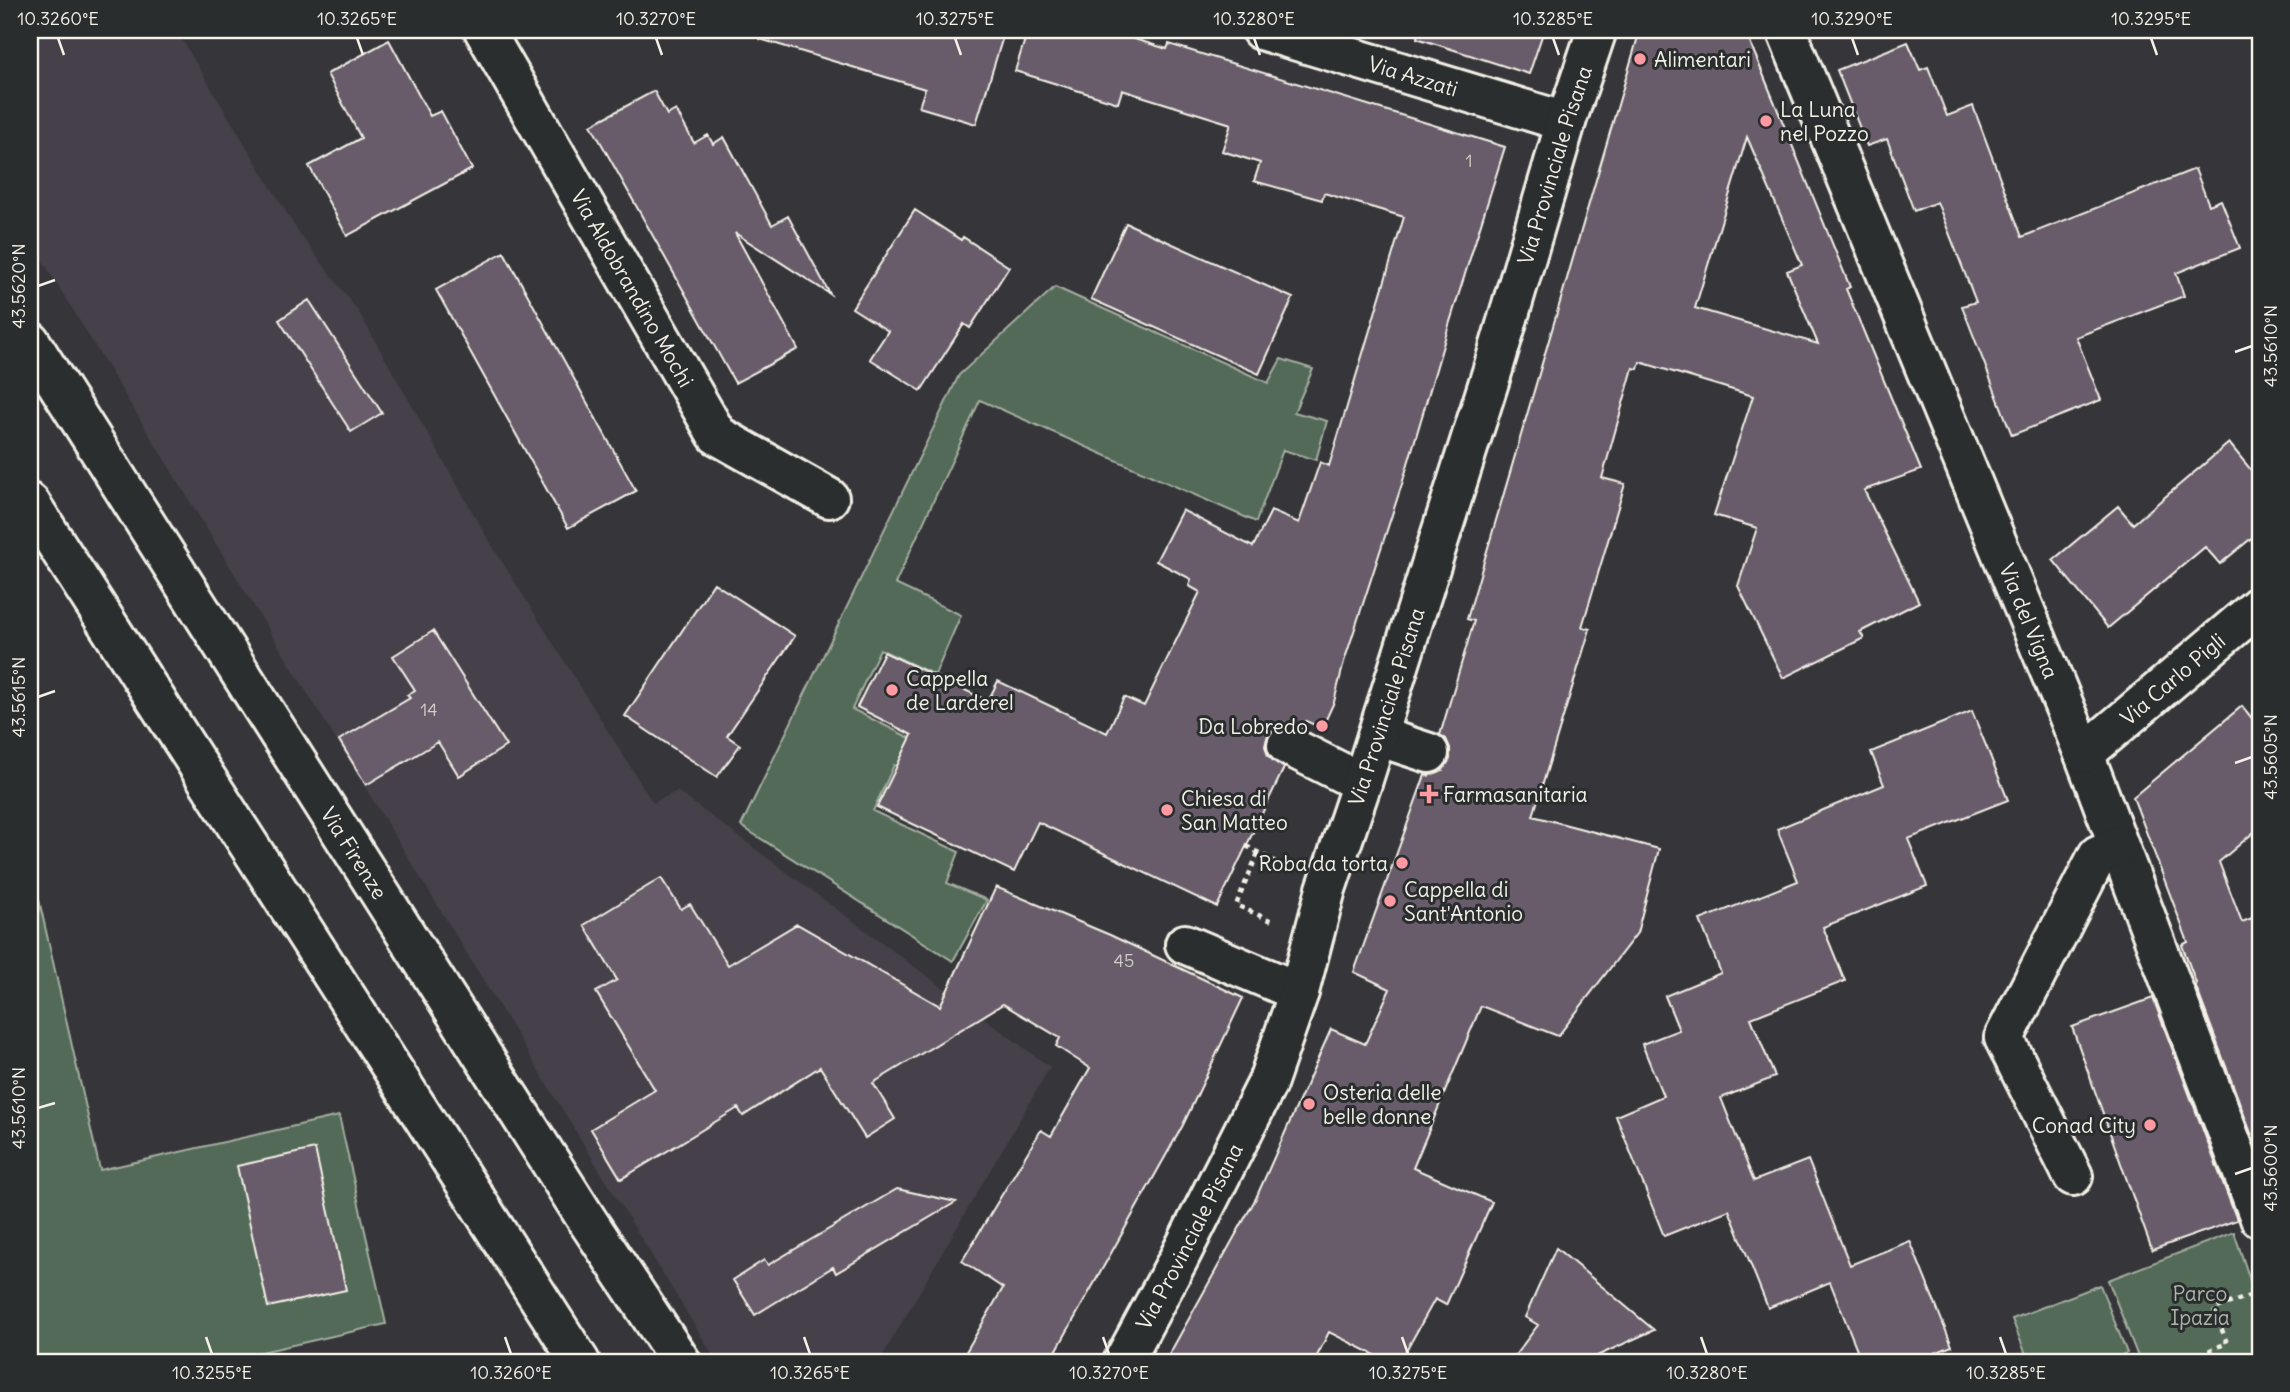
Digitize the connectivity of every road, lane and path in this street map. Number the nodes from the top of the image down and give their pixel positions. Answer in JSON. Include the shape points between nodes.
{"nodes":[{"id":1,"x":484,"y":30,"type":"edge"},
{"id":2,"x":1261,"y":30,"type":"edge"},
{"id":3,"x":1597,"y":30,"type":"edge"},
{"id":4,"x":1786,"y":30,"type":"edge"},
{"id":5,"x":1566,"y":122,"type":"junction"},
{"id":6,"x":30,"y":341,"type":"edge"},
{"id":7,"x":829,"y":498,"type":"dead end"},
{"id":8,"x":30,"y":503,"type":"edge"},
{"id":9,"x":2260,"y":605,"type":"edge"},
{"id":10,"x":1377,"y":736,"type":"junction"},
{"id":11,"x":1287,"y":745,"type":"dead end"},
{"id":12,"x":1429,"y":753,"type":"dead end"},
{"id":13,"x":2084,"y":754,"type":"junction"},
{"id":14,"x":1362,"y":783,"type":"junction"},
{"id":15,"x":1246,"y":846,"type":"dead end"},
{"id":16,"x":2118,"y":846,"type":"junction"},
{"id":17,"x":1258,"y":853,"type":"junction"},
{"id":18,"x":1283,"y":866,"type":"dead end"},
{"id":19,"x":1281,"y":925,"type":"dead end"},
{"id":20,"x":1185,"y":944,"type":"dead end"},
{"id":21,"x":1299,"y":992,"type":"junction"},
{"id":22,"x":2073,"y":1176,"type":"dead end"},
{"id":23,"x":2260,"y":1217,"type":"edge"},
{"id":24,"x":2260,"y":1292,"type":"edge"},
{"id":25,"x":580,"y":1362,"type":"edge"},
{"id":26,"x":681,"y":1362,"type":"edge"},
{"id":27,"x":1123,"y":1362,"type":"edge"},
{"id":28,"x":2181,"y":1362,"type":"edge"}],
"edges":[{"from":1,"to":7,"type":"street","name":"Via Aldobrandino Mochi","via":[[718,435]]},
{"from":2,"to":5,"type":"street","name":"Via Azzati"},
{"from":3,"to":5,"type":"street","name":"Via Provinciale Pisana"},
{"from":4,"to":13,"type":"street","name":"Via del Vigna"},
{"from":5,"to":10,"type":"street","name":"Via Provinciale Pisana"},
{"from":6,"to":26,"type":"street","name":"Via Firenze"},
{"from":8,"to":25,"type":"street"},
{"from":9,"to":13,"type":"street","name":"Via Carlo Pigli"},
{"from":10,"to":12,"type":"street"},
{"from":10,"to":14,"type":"street","name":"Via Provinciale Pisana"},
{"from":11,"to":14,"type":"street"},
{"from":13,"to":16,"type":"street","name":"Via del Vigna"},
{"from":14,"to":21,"type":"street","name":"Via Provinciale Pisana","via":[[1326,889]]},
{"from":15,"to":17,"type":"path"},
{"from":16,"to":22,"type":"street","via":[[2098,855],[2004,1038]]},
{"from":16,"to":23,"type":"street","name":"Via del Vigna"},
{"from":17,"to":18,"type":"path"},
{"from":17,"to":19,"type":"path","via":[[1236,905]]},
{"from":20,"to":21,"type":"street"},
{"from":21,"to":27,"type":"street","name":"Via Provinciale Pisana","via":[[1267,1084]]},
{"from":24,"to":28,"type":"path","via":[[2214,1309],[2227,1343]]}]}
